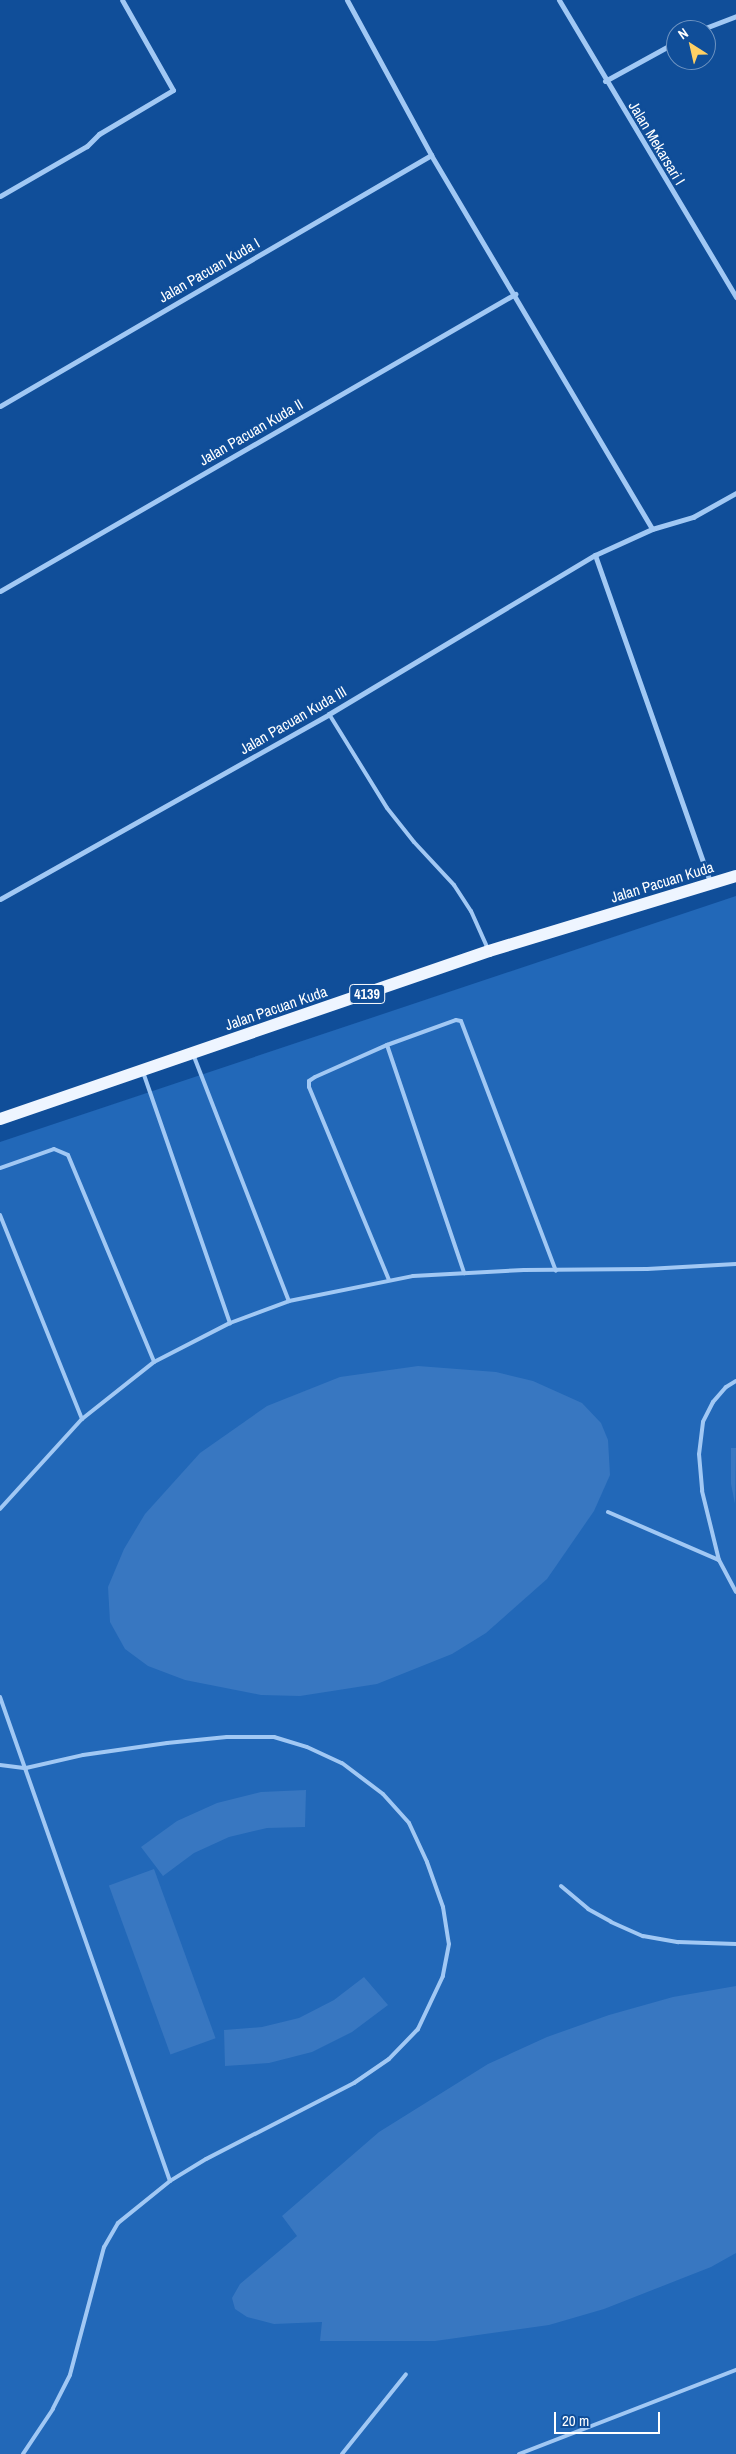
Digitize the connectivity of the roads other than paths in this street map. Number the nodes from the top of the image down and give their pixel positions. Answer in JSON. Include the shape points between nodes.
{"nodes":[{"id":1,"x":122,"y":0,"type":"edge"},
{"id":2,"x":347,"y":0,"type":"edge"},
{"id":3,"x":559,"y":0,"type":"edge"},
{"id":4,"x":736,"y":16,"type":"edge"},
{"id":5,"x":716,"y":24,"type":"edge"},
{"id":6,"x":666,"y":47,"type":"edge"},
{"id":7,"x":605,"y":81,"type":"junction"},
{"id":8,"x":431,"y":155,"type":"junction"},
{"id":9,"x":0,"y":196,"type":"edge"},
{"id":10,"x":515,"y":294,"type":"junction"},
{"id":11,"x":736,"y":297,"type":"edge"},
{"id":12,"x":0,"y":406,"type":"edge"},
{"id":13,"x":736,"y":493,"type":"edge"},
{"id":14,"x":652,"y":529,"type":"junction"},
{"id":15,"x":594,"y":555,"type":"junction"},
{"id":16,"x":0,"y":591,"type":"edge"},
{"id":17,"x":329,"y":714,"type":"junction"},
{"id":18,"x":736,"y":876,"type":"edge"},
{"id":19,"x":711,"y":884,"type":"junction"},
{"id":20,"x":0,"y":900,"type":"edge"},
{"id":21,"x":489,"y":951,"type":"junction"},
{"id":22,"x":387,"y":1045,"type":"junction"},
{"id":23,"x":193,"y":1054,"type":"junction"},
{"id":24,"x":143,"y":1072,"type":"junction"},
{"id":25,"x":0,"y":1119,"type":"edge"},
{"id":26,"x":0,"y":1168,"type":"edge"},
{"id":27,"x":0,"y":1215,"type":"edge"},
{"id":28,"x":736,"y":1264,"type":"edge"},
{"id":29,"x":556,"y":1271,"type":"junction"},
{"id":30,"x":464,"y":1273,"type":"junction"},
{"id":31,"x":390,"y":1280,"type":"junction"},
{"id":32,"x":288,"y":1301,"type":"junction"},
{"id":33,"x":230,"y":1323,"type":"junction"},
{"id":34,"x":154,"y":1362,"type":"junction"},
{"id":35,"x":736,"y":1381,"type":"edge"},
{"id":36,"x":82,"y":1419,"type":"junction"},
{"id":37,"x":0,"y":1509,"type":"edge"},
{"id":38,"x":608,"y":1512,"type":"dead end"},
{"id":39,"x":719,"y":1560,"type":"junction"},
{"id":40,"x":736,"y":1592,"type":"edge"},
{"id":41,"x":0,"y":1697,"type":"edge"},
{"id":42,"x":0,"y":1765,"type":"edge"},
{"id":43,"x":26,"y":1768,"type":"junction"},
{"id":44,"x":561,"y":1886,"type":"dead end"},
{"id":45,"x":736,"y":1944,"type":"edge"},
{"id":46,"x":170,"y":2181,"type":"junction"},
{"id":47,"x":736,"y":2370,"type":"edge"},
{"id":48,"x":406,"y":2374,"type":"dead end"},
{"id":49,"x":23,"y":2454,"type":"edge"},
{"id":50,"x":342,"y":2454,"type":"edge"},
{"id":51,"x":519,"y":2454,"type":"edge"}],
"edges":[{"from":1,"to":9,"type":"street","via":[[173,90],[99,134],[87,146]]},
{"from":2,"to":8,"type":"street"},
{"from":3,"to":7,"type":"street","name":"Jalan Mekarsari I"},
{"from":4,"to":5,"type":"street"},
{"from":6,"to":7,"type":"street"},
{"from":7,"to":11,"type":"street","name":"Jalan Mekarsari I"},
{"from":8,"to":10,"type":"street"},
{"from":8,"to":12,"type":"street","name":"Jalan Pacuan Kuda I"},
{"from":10,"to":14,"type":"street"},
{"from":10,"to":16,"type":"street","name":"Jalan Pacuan Kuda II"},
{"from":13,"to":14,"type":"street","name":"Jalan Pacuan Kuda III","via":[[693,517]]},
{"from":14,"to":15,"type":"street","name":"Jalan Pacuan Kuda III"},
{"from":15,"to":17,"type":"street","name":"Jalan Pacuan Kuda III"},
{"from":15,"to":19,"type":"street"},
{"from":17,"to":20,"type":"street","name":"Jalan Pacuan Kuda III"},
{"from":17,"to":21,"type":"lane","via":[[388,808],[454,885],[471,911]]},
{"from":18,"to":19,"type":"main road","name":"Jalan Pacuan Kuda","number":"4139"},
{"from":19,"to":21,"type":"main road","name":"Jalan Pacuan Kuda","number":"4139"},
{"from":21,"to":23,"type":"main road","name":"Jalan Pacuan Kuda","number":"4139"},
{"from":22,"to":29,"type":"lane","via":[[461,1021]]},
{"from":22,"to":30,"type":"lane"},
{"from":22,"to":31,"type":"lane","via":[[315,1076],[308,1084]]},
{"from":23,"to":24,"type":"main road","name":"Jalan Pacuan Kuda","number":"4139"},
{"from":23,"to":32,"type":"lane"},
{"from":24,"to":25,"type":"main road","name":"Jalan Pacuan Kuda","number":"4139"},
{"from":24,"to":33,"type":"lane"},
{"from":26,"to":34,"type":"lane","via":[[54,1149],[68,1155]]},
{"from":27,"to":36,"type":"lane"},
{"from":28,"to":29,"type":"lane"},
{"from":29,"to":30,"type":"lane"},
{"from":30,"to":31,"type":"lane"},
{"from":31,"to":32,"type":"lane"},
{"from":32,"to":33,"type":"lane"},
{"from":33,"to":34,"type":"lane"},
{"from":34,"to":36,"type":"lane"},
{"from":35,"to":39,"type":"lane","via":[[713,1402],[703,1422],[699,1454],[702,1490]]},
{"from":36,"to":37,"type":"lane"},
{"from":38,"to":39,"type":"lane"},
{"from":39,"to":40,"type":"lane"},
{"from":41,"to":43,"type":"lane"},
{"from":42,"to":43,"type":"lane"},
{"from":43,"to":46,"type":"lane"},
{"from":43,"to":46,"type":"lane","via":[[83,1755],[226,1737],[274,1737],[306,1747],[342,1763],[383,1794],[408,1823],[443,1906],[449,1944],[443,1976],[418,2029],[389,2058],[354,2083]]},
{"from":44,"to":45,"type":"lane","via":[[588,1909],[643,1936],[678,1942]]},
{"from":46,"to":49,"type":"lane","via":[[118,2223],[104,2247],[70,2375],[53,2409]]},
{"from":47,"to":51,"type":"lane"},
{"from":48,"to":50,"type":"lane"}]}
